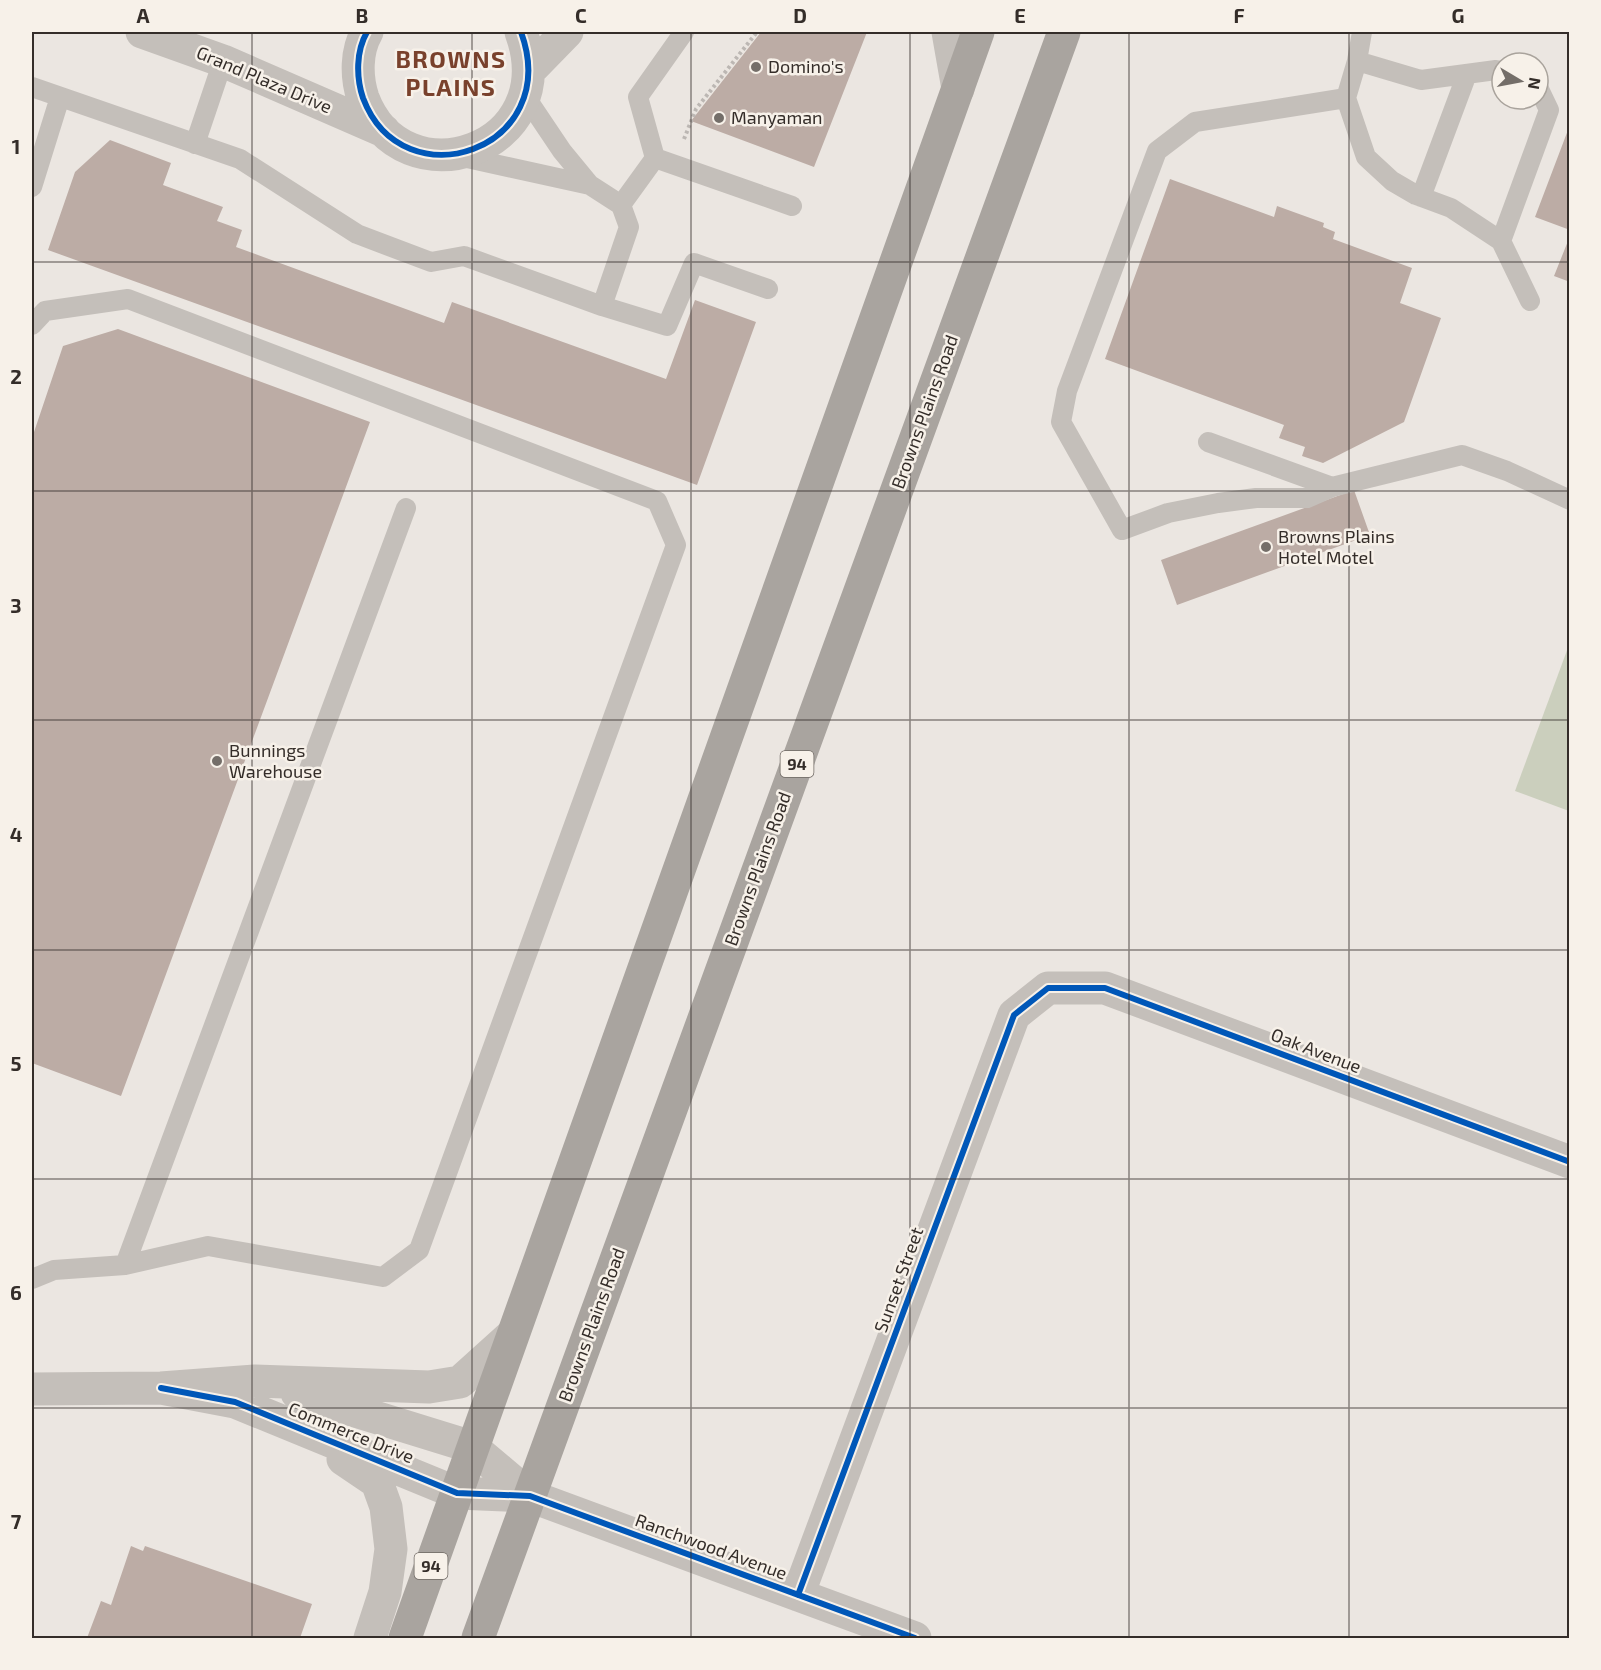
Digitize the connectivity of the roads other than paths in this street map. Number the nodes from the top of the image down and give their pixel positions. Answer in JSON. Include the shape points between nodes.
{"nodes":[{"id":1,"x":142,"y":32,"type":"edge"},
{"id":2,"x":367,"y":32,"type":"edge"},
{"id":3,"x":521,"y":32,"type":"edge"},
{"id":4,"x":567,"y":32,"type":"edge"},
{"id":5,"x":684,"y":32,"type":"edge"},
{"id":6,"x":948,"y":32,"type":"edge"},
{"id":7,"x":978,"y":32,"type":"edge"},
{"id":8,"x":1362,"y":32,"type":"edge"},
{"id":9,"x":1068,"y":35,"type":"edge"},
{"id":10,"x":224,"y":61,"type":"junction"},
{"id":11,"x":1357,"y":61,"type":"junction"},
{"id":12,"x":1490,"y":71,"type":"edge"},
{"id":13,"x":1467,"y":74,"type":"junction"},
{"id":14,"x":527,"y":84,"type":"junction"},
{"id":15,"x":32,"y":87,"type":"edge"},
{"id":16,"x":958,"y":89,"type":"junction"},
{"id":17,"x":60,"y":97,"type":"junction"},
{"id":18,"x":1346,"y":98,"type":"junction"},
{"id":19,"x":1549,"y":111,"type":"edge"},
{"id":20,"x":384,"y":131,"type":"junction"},
{"id":21,"x":195,"y":144,"type":"junction"},
{"id":22,"x":451,"y":155,"type":"junction"},
{"id":23,"x":655,"y":158,"type":"junction"},
{"id":24,"x":590,"y":185,"type":"junction"},
{"id":25,"x":32,"y":187,"type":"edge"},
{"id":26,"x":1421,"y":197,"type":"junction"},
{"id":27,"x":621,"y":205,"type":"junction"},
{"id":28,"x":792,"y":206,"type":"dead end"},
{"id":29,"x":1501,"y":241,"type":"junction"},
{"id":30,"x":768,"y":289,"type":"dead end"},
{"id":31,"x":1530,"y":301,"type":"dead end"},
{"id":32,"x":602,"y":306,"type":"junction"},
{"id":33,"x":32,"y":325,"type":"edge"},
{"id":34,"x":1208,"y":442,"type":"dead end"},
{"id":35,"x":1332,"y":487,"type":"junction"},
{"id":36,"x":1569,"y":501,"type":"edge"},
{"id":37,"x":405,"y":508,"type":"dead end"},
{"id":38,"x":1048,"y":988,"type":"joint"},
{"id":39,"x":1569,"y":1162,"type":"edge"},
{"id":40,"x":125,"y":1265,"type":"junction"},
{"id":41,"x":32,"y":1279,"type":"edge"},
{"id":42,"x":511,"y":1336,"type":"junction"},
{"id":43,"x":255,"y":1381,"type":"junction"},
{"id":44,"x":161,"y":1388,"type":"junction"},
{"id":45,"x":32,"y":1389,"type":"edge"},
{"id":46,"x":297,"y":1427,"type":"junction"},
{"id":47,"x":472,"y":1447,"type":"junction"},
{"id":48,"x":457,"y":1493,"type":"junction"},
{"id":49,"x":530,"y":1497,"type":"junction"},
{"id":50,"x":798,"y":1595,"type":"junction"},
{"id":51,"x":370,"y":1638,"type":"edge"},
{"id":52,"x":405,"y":1638,"type":"edge"},
{"id":53,"x":478,"y":1638,"type":"edge"},
{"id":54,"x":915,"y":1638,"type":"edge"}],
"edges":[{"from":1,"to":10,"type":"street","name":"Grand Plaza Drive"},
{"from":2,"to":20,"type":"street","via":[[358,62],[359,87],[368,111]]},
{"from":3,"to":14,"type":"street","via":[[527,50]]},
{"from":4,"to":14,"type":"street"},
{"from":5,"to":23,"type":"lane","via":[[638,97]]},
{"from":6,"to":16,"type":"street"},
{"from":7,"to":16,"type":"main road","number":"94"},
{"from":8,"to":11,"type":"lane"},
{"from":9,"to":49,"type":"main road","name":"Browns Plains Road","number":"94"},
{"from":10,"to":20,"type":"street","name":"Grand Plaza Drive"},
{"from":10,"to":21,"type":"lane"},
{"from":11,"to":13,"type":"lane","via":[[1421,80]]},
{"from":11,"to":18,"type":"lane"},
{"from":12,"to":13,"type":"lane"},
{"from":13,"to":26,"type":"lane"},
{"from":14,"to":22,"type":"street","via":[[514,118],[497,136],[475,149]]},
{"from":14,"to":24,"type":"lane","via":[[562,151]]},
{"from":15,"to":17,"type":"lane"},
{"from":16,"to":42,"type":"main road","number":"94"},
{"from":17,"to":21,"type":"lane"},
{"from":17,"to":25,"type":"lane"},
{"from":18,"to":26,"type":"lane","via":[[1366,158],[1392,181]]},
{"from":18,"to":35,"type":"lane","via":[[1195,122],[1156,151],[1067,391],[1061,422],[1122,530],[1168,513],[1256,498],[1307,498]]},
{"from":19,"to":29,"type":"lane"},
{"from":20,"to":22,"type":"street","via":[[404,146],[427,154]]},
{"from":21,"to":32,"type":"lane","via":[[240,159],[357,234],[431,262],[464,256]]},
{"from":22,"to":24,"type":"lane"},
{"from":23,"to":27,"type":"lane"},
{"from":23,"to":28,"type":"lane"},
{"from":24,"to":27,"type":"lane"},
{"from":26,"to":29,"type":"lane","via":[[1451,208]]},
{"from":27,"to":32,"type":"lane","via":[[629,227]]},
{"from":29,"to":31,"type":"lane"},
{"from":30,"to":32,"type":"lane","via":[[694,263],[667,326]]},
{"from":33,"to":40,"type":"lane","via":[[45,311],[128,299],[657,501],[676,544],[419,1250],[383,1277],[208,1246]]},
{"from":34,"to":35,"type":"lane"},
{"from":35,"to":36,"type":"lane","via":[[1462,455],[1507,471]]},
{"from":37,"to":40,"type":"lane"},
{"from":38,"to":39,"type":"street","name":"Oak Avenue","via":[[1105,988]]},
{"from":38,"to":50,"type":"street","name":"Sunset Street","via":[[1014,1016]]},
{"from":40,"to":41,"type":"lane","via":[[54,1270]]},
{"from":42,"to":43,"type":"street","name":"Commerce Drive","via":[[460,1382],[429,1387]]},
{"from":42,"to":47,"type":"main road","number":"94"},
{"from":43,"to":44,"type":"street","name":"Commerce Drive"},
{"from":43,"to":47,"type":"street","name":"Commerce Drive"},
{"from":44,"to":45,"type":"street","name":"Commerce Drive"},
{"from":44,"to":46,"type":"street","name":"Commerce Drive","via":[[235,1402]]},
{"from":46,"to":48,"type":"street","name":"Commerce Drive"},
{"from":46,"to":51,"type":"street","name":"Commerce Drive","via":[[377,1482],[386,1507],[391,1549],[385,1592]]},
{"from":47,"to":48,"type":"main road","number":"94"},
{"from":47,"to":49,"type":"street","name":"Commerce Drive"},
{"from":48,"to":49,"type":"street","name":"Commerce Drive"},
{"from":48,"to":52,"type":"main road","number":"94"},
{"from":49,"to":50,"type":"street","name":"Ranchwood Avenue"},
{"from":49,"to":53,"type":"main road","name":"Browns Plains Road","number":"94"},
{"from":50,"to":54,"type":"street","name":"Ranchwood Avenue"}]}
